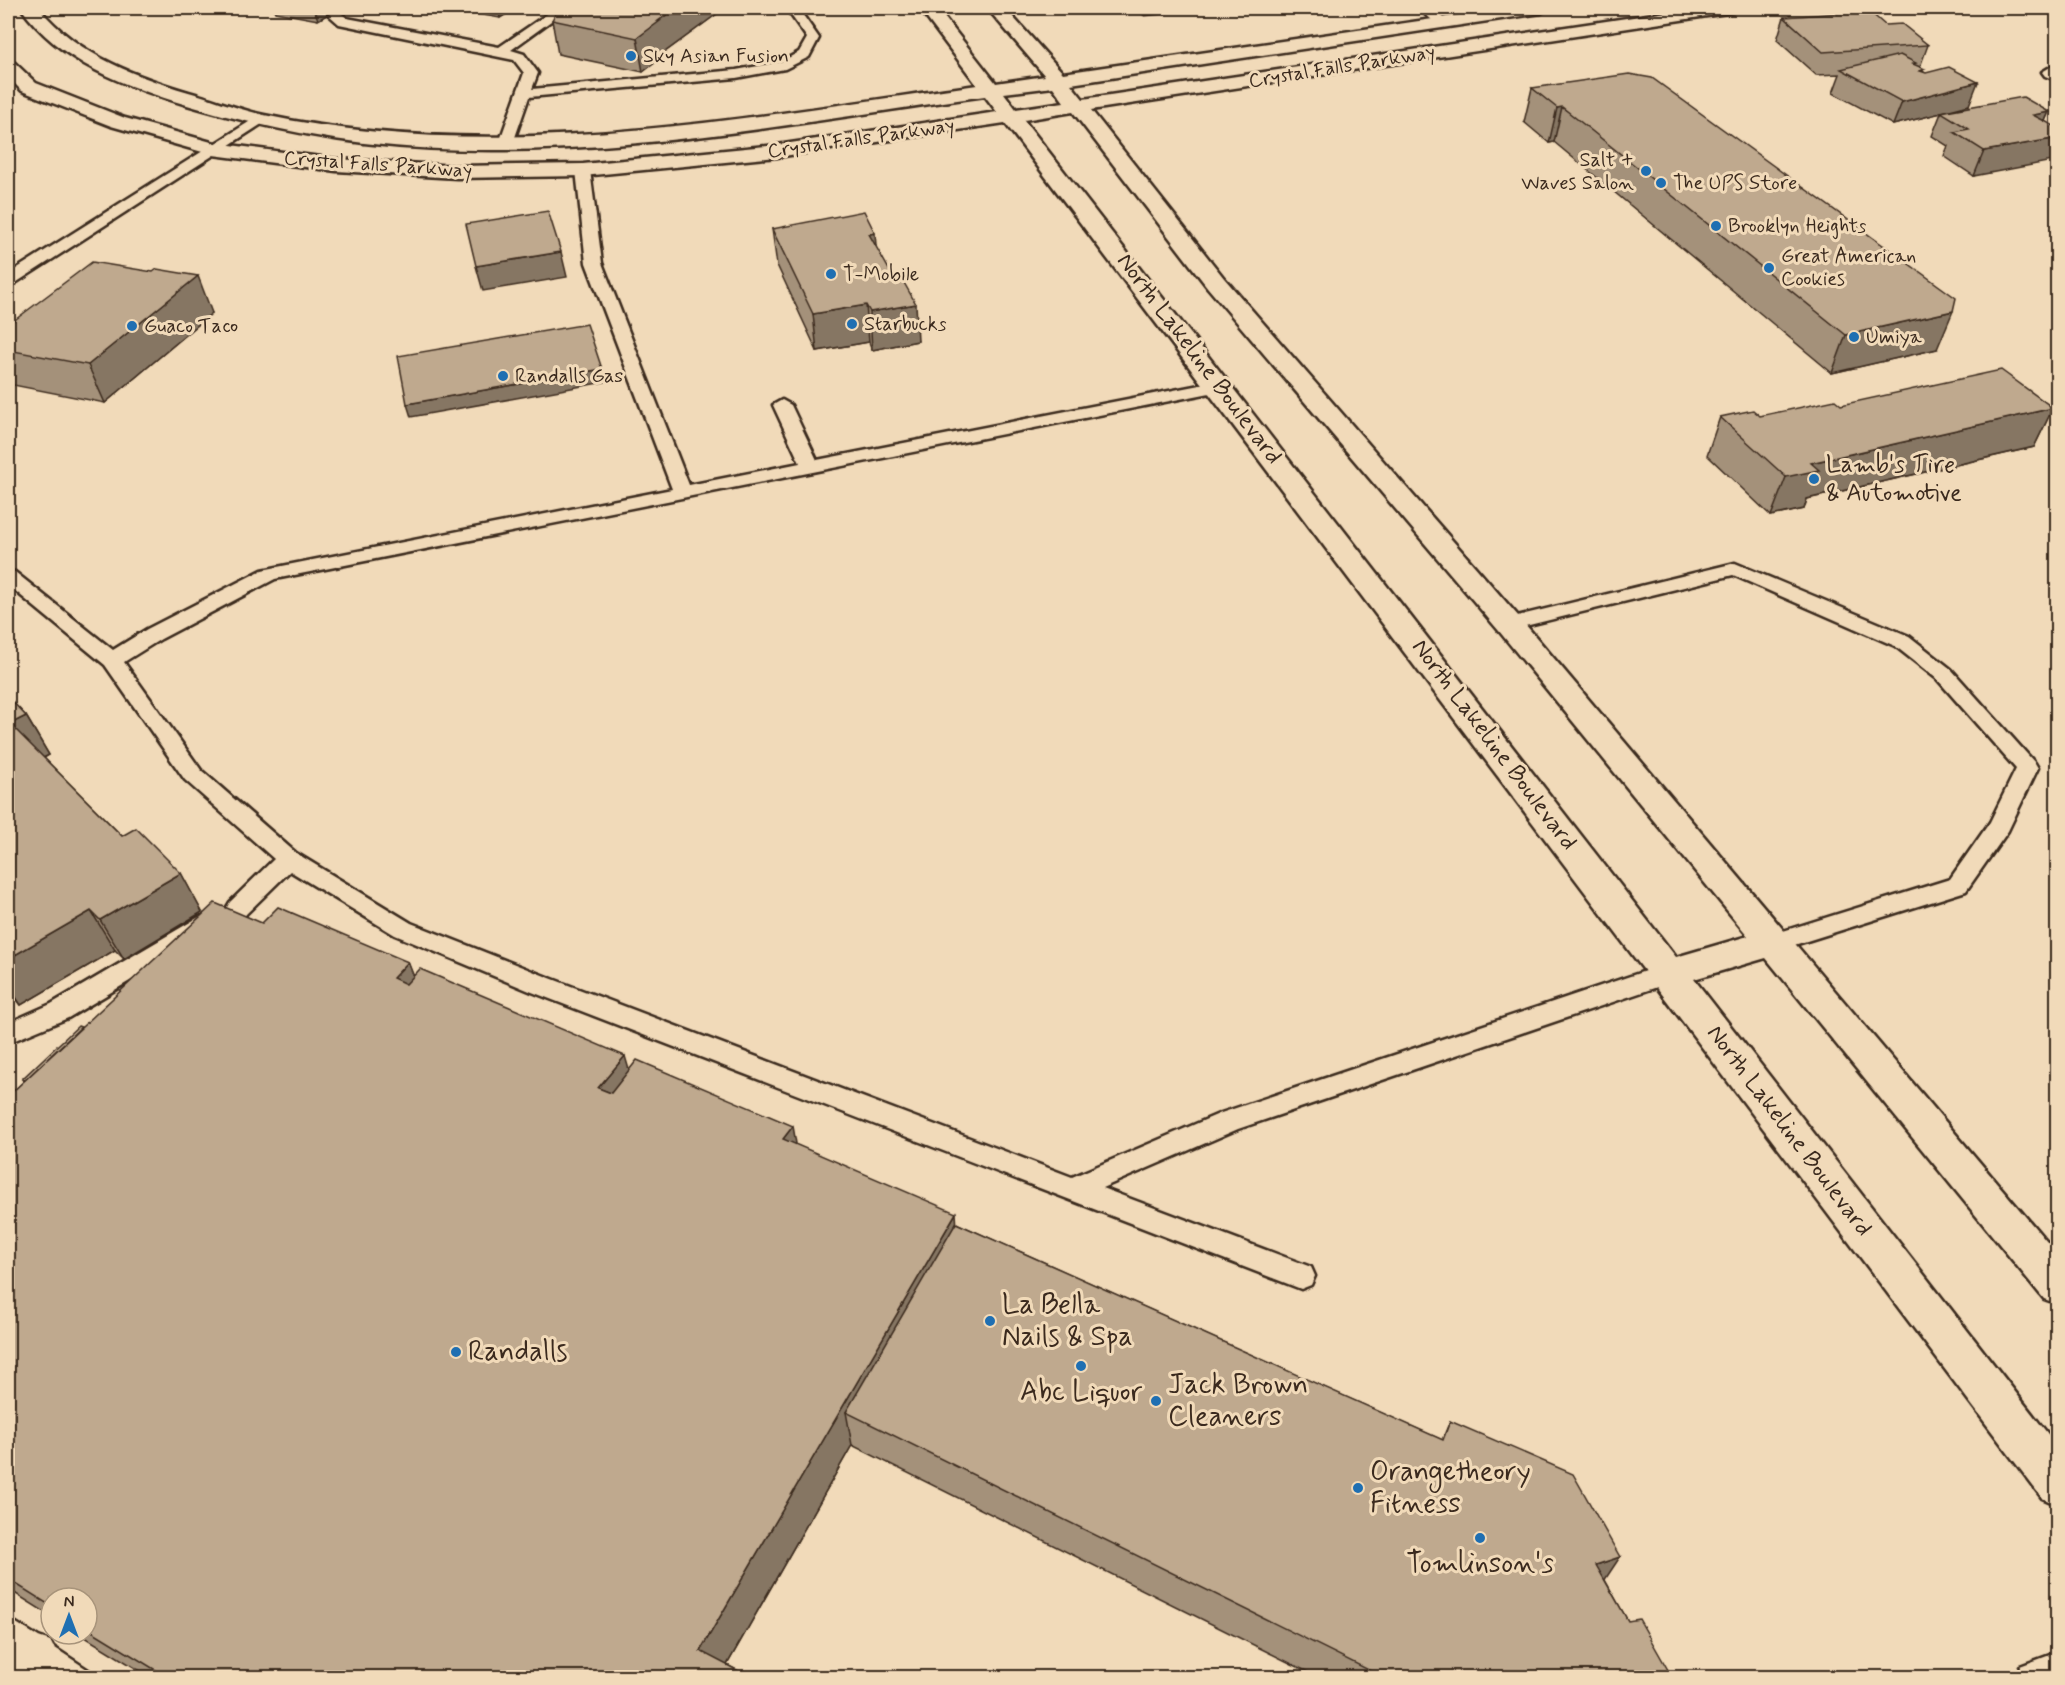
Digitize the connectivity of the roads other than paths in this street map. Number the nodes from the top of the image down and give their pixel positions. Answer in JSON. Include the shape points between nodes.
{"nodes":[{"id":1,"x":30,"y":8,"type":"edge"},
{"id":2,"x":327,"y":8,"type":"edge"},
{"id":3,"x":563,"y":8,"type":"edge"},
{"id":4,"x":792,"y":8,"type":"edge"},
{"id":5,"x":928,"y":8,"type":"edge"},
{"id":6,"x":996,"y":8,"type":"edge"},
{"id":7,"x":1143,"y":8,"type":"edge"},
{"id":8,"x":1165,"y":8,"type":"edge"},
{"id":9,"x":1424,"y":8,"type":"edge"},
{"id":10,"x":1541,"y":8,"type":"edge"},
{"id":11,"x":1727,"y":8,"type":"edge"},
{"id":12,"x":1442,"y":22,"type":"junction"},
{"id":13,"x":501,"y":51,"type":"junction"},
{"id":14,"x":8,"y":67,"type":"edge"},
{"id":15,"x":1058,"y":81,"type":"junction"},
{"id":16,"x":993,"y":89,"type":"junction"},
{"id":17,"x":523,"y":94,"type":"junction"},
{"id":18,"x":1078,"y":107,"type":"junction"},
{"id":19,"x":1013,"y":117,"type":"junction"},
{"id":20,"x":260,"y":119,"type":"junction"},
{"id":21,"x":506,"y":143,"type":"junction"},
{"id":22,"x":213,"y":149,"type":"junction"},
{"id":23,"x":583,"y":170,"type":"junction"},
{"id":24,"x":8,"y":281,"type":"edge"},
{"id":25,"x":1220,"y":386,"type":"junction"},
{"id":26,"x":782,"y":405,"type":"dead end"},
{"id":27,"x":811,"y":466,"type":"junction"},
{"id":28,"x":682,"y":491,"type":"junction"},
{"id":29,"x":8,"y":576,"type":"edge"},
{"id":30,"x":1509,"y":624,"type":"junction"},
{"id":31,"x":112,"y":660,"type":"junction"},
{"id":32,"x":288,"y":859,"type":"junction"},
{"id":33,"x":238,"y":908,"type":"junction"},
{"id":34,"x":1775,"y":942,"type":"junction"},
{"id":35,"x":202,"y":957,"type":"edge"},
{"id":36,"x":1669,"y":973,"type":"junction"},
{"id":37,"x":8,"y":1034,"type":"edge"},
{"id":38,"x":1072,"y":1189,"type":"junction"},
{"id":39,"x":1302,"y":1276,"type":"dead end"},
{"id":40,"x":2058,"y":1287,"type":"edge"},
{"id":41,"x":2058,"y":1483,"type":"edge"},
{"id":42,"x":8,"y":1597,"type":"edge"},
{"id":43,"x":39,"y":1616,"type":"edge"},
{"id":44,"x":85,"y":1646,"type":"edge"},
{"id":45,"x":2058,"y":1668,"type":"edge"},
{"id":46,"x":135,"y":1677,"type":"edge"},
{"id":47,"x":2032,"y":1677,"type":"edge"}],
"edges":[{"from":1,"to":20,"type":"main road","name":"Crystal Falls Parkway","via":[[58,40],[114,73],[188,100]]},
{"from":2,"to":13,"type":"lane","via":[[343,21]]},
{"from":3,"to":13,"type":"lane"},
{"from":4,"to":17,"type":"lane","via":[[813,38],[804,54],[785,65],[736,74]]},
{"from":5,"to":16,"type":"main road","name":"North Lakeline Boulevard"},
{"from":6,"to":15,"type":"main road"},
{"from":7,"to":8,"type":"lane"},
{"from":9,"to":12,"type":"lane"},
{"from":10,"to":12,"type":"main road","name":"Crystal Falls Parkway"},
{"from":11,"to":18,"type":"main road","name":"Crystal Falls Parkway"},
{"from":12,"to":15,"type":"main road","name":"Crystal Falls Parkway"},
{"from":13,"to":17,"type":"lane","via":[[519,57],[531,73]]},
{"from":14,"to":22,"type":"main road","name":"Crystal Falls Parkway","via":[[29,87],[118,122]]},
{"from":15,"to":16,"type":"main road","name":"Crystal Falls Parkway"},
{"from":15,"to":18,"type":"main road"},
{"from":16,"to":19,"type":"main road","name":"North Lakeline Boulevard"},
{"from":16,"to":21,"type":"main road","name":"Crystal Falls Parkway","via":[[669,135],[588,142]]},
{"from":17,"to":21,"type":"lane"},
{"from":18,"to":19,"type":"main road","name":"Crystal Falls Parkway"},
{"from":18,"to":30,"type":"main road","via":[[1216,283]]},
{"from":19,"to":23,"type":"main road","name":"Crystal Falls Parkway","via":[[777,151]]},
{"from":19,"to":25,"type":"main road","name":"North Lakeline Boulevard"},
{"from":20,"to":21,"type":"main road","name":"Crystal Falls Parkway","via":[[391,138]]},
{"from":20,"to":22,"type":"lane"},
{"from":22,"to":23,"type":"main road","name":"Crystal Falls Parkway","via":[[336,165],[457,172]]},
{"from":22,"to":24,"type":"lane"},
{"from":23,"to":28,"type":"lane","via":[[594,263]]},
{"from":25,"to":27,"type":"lane"},
{"from":25,"to":36,"type":"main road","name":"North Lakeline Boulevard"},
{"from":26,"to":27,"type":"lane"},
{"from":27,"to":28,"type":"lane"},
{"from":28,"to":31,"type":"lane","via":[[269,573]]},
{"from":29,"to":31,"type":"lane"},
{"from":30,"to":34,"type":"main road"},
{"from":30,"to":34,"type":"lane","via":[[1735,569],[1902,641],[1944,674],[2027,768],[2000,825],[1958,885]]},
{"from":31,"to":32,"type":"lane","via":[[193,775]]},
{"from":32,"to":33,"type":"lane"},
{"from":32,"to":38,"type":"lane","via":[[403,929]]},
{"from":33,"to":35,"type":"lane","via":[[218,941]]},
{"from":33,"to":37,"type":"lane","via":[[171,940],[40,1023]]},
{"from":34,"to":36,"type":"main road"},
{"from":34,"to":40,"type":"main road"},
{"from":36,"to":38,"type":"lane","via":[[1230,1121]]},
{"from":36,"to":41,"type":"main road","name":"North Lakeline Boulevard"},
{"from":38,"to":39,"type":"lane"},
{"from":42,"to":43,"type":"lane"},
{"from":44,"to":46,"type":"lane"},
{"from":45,"to":47,"type":"lane"}]}
